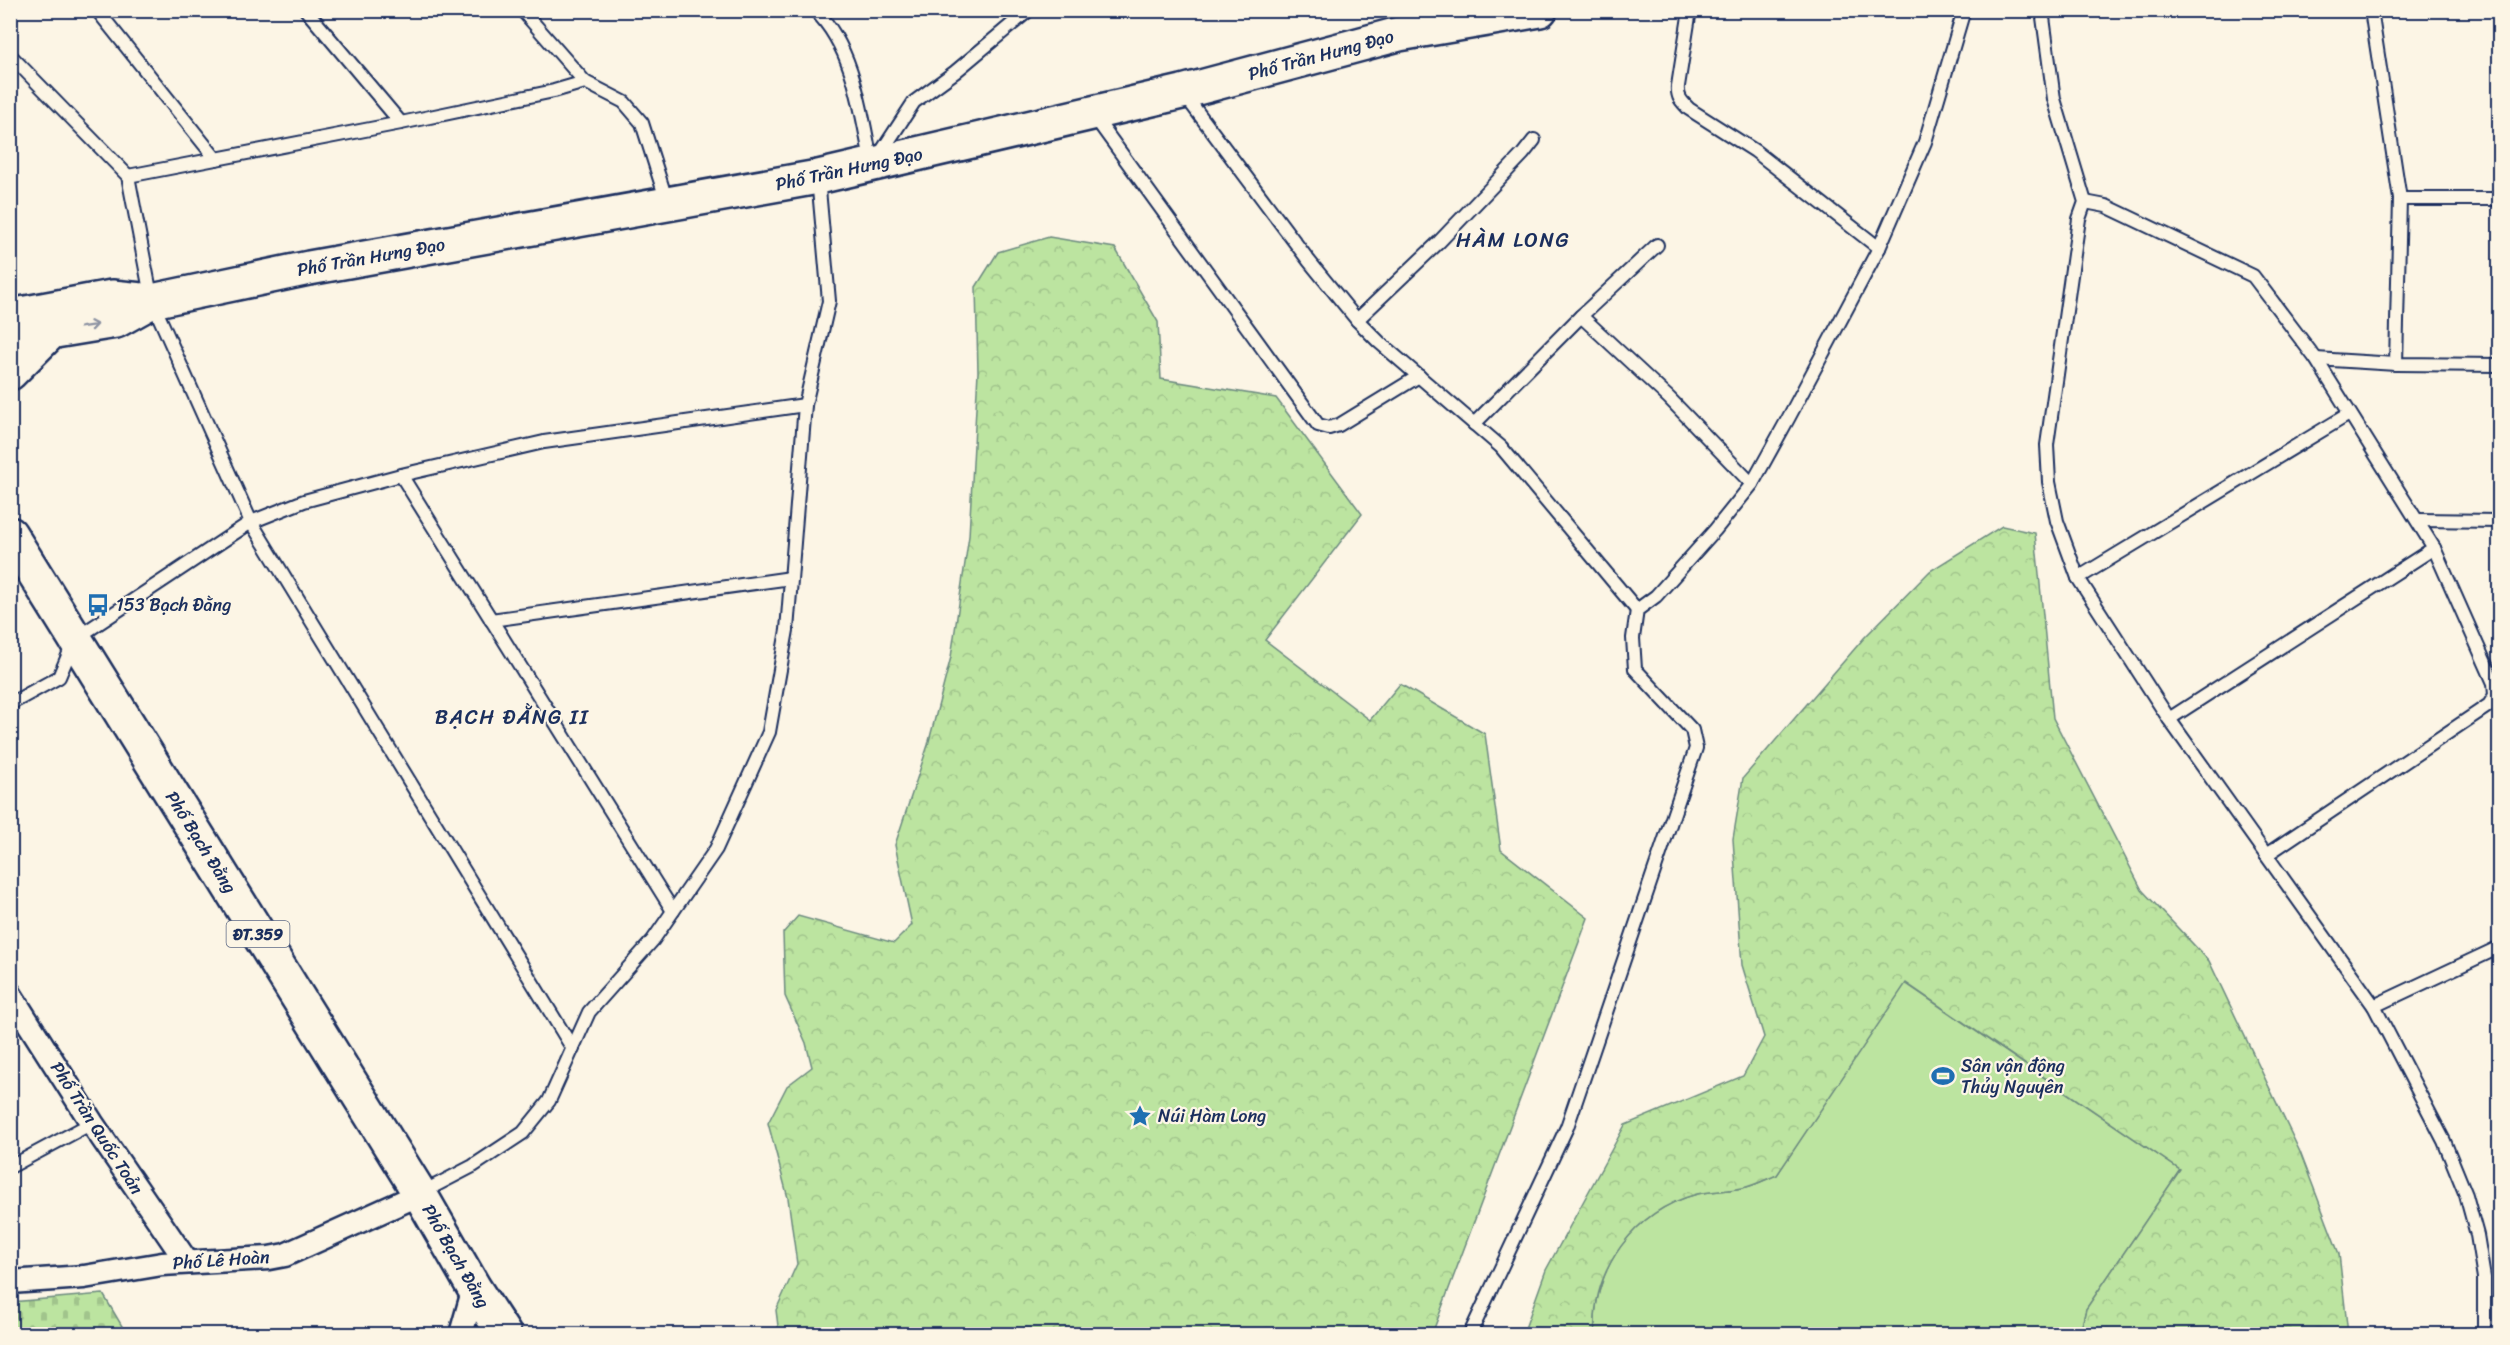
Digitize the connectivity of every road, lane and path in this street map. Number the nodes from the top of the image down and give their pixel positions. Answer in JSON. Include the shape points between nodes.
{"nodes":[{"id":1,"x":97,"y":10,"type":"edge"},
{"id":2,"x":306,"y":10,"type":"edge"},
{"id":3,"x":522,"y":10,"type":"edge"},
{"id":4,"x":815,"y":10,"type":"edge"},
{"id":5,"x":1029,"y":10,"type":"edge"},
{"id":6,"x":1540,"y":10,"type":"edge"},
{"id":7,"x":1690,"y":10,"type":"edge"},
{"id":8,"x":1964,"y":10,"type":"edge"},
{"id":9,"x":2042,"y":10,"type":"edge"},
{"id":10,"x":2371,"y":10,"type":"edge"},
{"id":11,"x":10,"y":55,"type":"edge"},
{"id":12,"x":585,"y":82,"type":"junction"},
{"id":13,"x":1182,"y":92,"type":"junction"},
{"id":14,"x":1092,"y":113,"type":"junction"},
{"id":15,"x":401,"y":123,"type":"junction"},
{"id":16,"x":1534,"y":140,"type":"dead end"},
{"id":17,"x":216,"y":159,"type":"junction"},
{"id":18,"x":872,"y":166,"type":"junction"},
{"id":19,"x":128,"y":176,"type":"junction"},
{"id":20,"x":818,"y":177,"type":"junction"},
{"id":21,"x":2400,"y":199,"type":"junction"},
{"id":22,"x":2499,"y":199,"type":"edge"},
{"id":23,"x":2085,"y":201,"type":"junction"},
{"id":24,"x":667,"y":204,"type":"junction"},
{"id":25,"x":1657,"y":245,"type":"dead end"},
{"id":26,"x":1879,"y":248,"type":"junction"},
{"id":27,"x":152,"y":301,"type":"junction"},
{"id":28,"x":1581,"y":316,"type":"junction"},
{"id":29,"x":28,"y":317,"type":"edge"},
{"id":30,"x":1357,"y":320,"type":"junction"},
{"id":31,"x":10,"y":339,"type":"edge"},
{"id":32,"x":2316,"y":359,"type":"junction"},
{"id":33,"x":2396,"y":364,"type":"junction"},
{"id":34,"x":2499,"y":365,"type":"edge"},
{"id":35,"x":10,"y":373,"type":"edge"},
{"id":36,"x":1419,"y":376,"type":"junction"},
{"id":37,"x":805,"y":405,"type":"junction"},
{"id":38,"x":2349,"y":414,"type":"junction"},
{"id":39,"x":1474,"y":424,"type":"junction"},
{"id":40,"x":401,"y":475,"type":"junction"},
{"id":41,"x":1752,"y":484,"type":"junction"},
{"id":42,"x":2416,"y":520,"type":"junction"},
{"id":43,"x":2499,"y":521,"type":"edge"},
{"id":44,"x":251,"y":522,"type":"junction"},
{"id":45,"x":10,"y":534,"type":"edge"},
{"id":46,"x":2434,"y":548,"type":"junction"},
{"id":47,"x":791,"y":578,"type":"junction"},
{"id":48,"x":2078,"y":578,"type":"junction"},
{"id":49,"x":1637,"y":610,"type":"junction"},
{"id":50,"x":491,"y":620,"type":"junction"},
{"id":51,"x":75,"y":639,"type":"junction"},
{"id":52,"x":10,"y":704,"type":"edge"},
{"id":53,"x":2169,"y":719,"type":"junction"},
{"id":54,"x":2266,"y":855,"type":"junction"},
{"id":55,"x":673,"y":911,"type":"junction"},
{"id":56,"x":2499,"y":947,"type":"edge"},
{"id":57,"x":10,"y":993,"type":"edge"},
{"id":58,"x":2374,"y":1006,"type":"junction"},
{"id":59,"x":573,"y":1049,"type":"junction"},
{"id":60,"x":92,"y":1123,"type":"junction"},
{"id":61,"x":10,"y":1167,"type":"edge"},
{"id":62,"x":420,"y":1194,"type":"junction"},
{"id":63,"x":187,"y":1262,"type":"junction"},
{"id":64,"x":10,"y":1282,"type":"edge"},
{"id":65,"x":474,"y":1288,"type":"junction"},
{"id":66,"x":461,"y":1335,"type":"edge"},
{"id":67,"x":504,"y":1335,"type":"edge"},
{"id":68,"x":1470,"y":1335,"type":"edge"},
{"id":69,"x":2484,"y":1335,"type":"edge"}],
"edges":[{"from":1,"to":17,"type":"lane"},
{"from":2,"to":15,"type":"lane"},
{"from":3,"to":12,"type":"lane"},
{"from":4,"to":18,"type":"lane","via":[[829,24],[858,92]]},
{"from":5,"to":18,"type":"lane","via":[[914,102]]},
{"from":6,"to":13,"type":"street","name":"Phố Trần Hưng Đạo","via":[[1399,34]]},
{"from":7,"to":26,"type":"lane","via":[[1677,95],[1680,100],[1755,151]]},
{"from":8,"to":26,"type":"lane","via":[[1925,142]]},
{"from":9,"to":23,"type":"lane","via":[[2054,99]]},
{"from":10,"to":21,"type":"lane"},
{"from":11,"to":19,"type":"lane"},
{"from":12,"to":15,"type":"lane"},
{"from":12,"to":24,"type":"lane","via":[[624,102],[642,123]]},
{"from":13,"to":14,"type":"street","name":"Phố Trần Hưng Đạo"},
{"from":13,"to":30,"type":"lane"},
{"from":14,"to":18,"type":"street","name":"Phố Trần Hưng Đạo"},
{"from":14,"to":36,"type":"lane","via":[[1318,425],[1334,427]]},
{"from":15,"to":17,"type":"lane"},
{"from":16,"to":30,"type":"lane","via":[[1439,242]]},
{"from":17,"to":19,"type":"lane"},
{"from":18,"to":20,"type":"street","name":"Phố Trần Hưng Đạo"},
{"from":19,"to":27,"type":"lane"},
{"from":20,"to":24,"type":"street","name":"Phố Trần Hưng Đạo"},
{"from":20,"to":37,"type":"lane","via":[[829,301]]},
{"from":21,"to":22,"type":"lane"},
{"from":21,"to":33,"type":"lane"},
{"from":23,"to":32,"type":"lane","via":[[2106,206],[2253,276]]},
{"from":23,"to":48,"type":"lane","via":[[2079,219],[2047,445],[2057,521]]},
{"from":24,"to":27,"type":"street","name":"Phố Trần Hưng Đạo","via":[[309,268]]},
{"from":25,"to":28,"type":"lane"},
{"from":26,"to":41,"type":"lane"},
{"from":27,"to":29,"type":"street","name":"Phố Trần Hưng Đạo","via":[[116,321]]},
{"from":27,"to":44,"type":"lane"},
{"from":28,"to":39,"type":"lane"},
{"from":28,"to":41,"type":"lane","via":[[1669,398]]},
{"from":29,"to":31,"type":"street","name":"Phố Trần Hưng Đạo"},
{"from":29,"to":35,"type":"street"},
{"from":30,"to":36,"type":"lane"},
{"from":32,"to":33,"type":"lane"},
{"from":32,"to":38,"type":"lane"},
{"from":33,"to":34,"type":"lane"},
{"from":36,"to":39,"type":"lane"},
{"from":37,"to":40,"type":"lane","via":[[544,442]]},
{"from":37,"to":47,"type":"lane"},
{"from":38,"to":42,"type":"lane"},
{"from":38,"to":48,"type":"lane"},
{"from":39,"to":49,"type":"lane","via":[[1501,447]]},
{"from":40,"to":44,"type":"lane","via":[[304,501]]},
{"from":40,"to":50,"type":"lane"},
{"from":41,"to":49,"type":"lane","via":[[1656,596]]},
{"from":42,"to":43,"type":"lane"},
{"from":42,"to":46,"type":"lane"},
{"from":44,"to":51,"type":"lane"},
{"from":44,"to":59,"type":"lane"},
{"from":45,"to":51,"type":"street","name":"Phố Bạch Đằng","number":"ĐT.359"},
{"from":46,"to":53,"type":"lane"},
{"from":46,"to":54,"type":"lane","via":[[2494,683],[2495,695],[2489,705]]},
{"from":47,"to":50,"type":"lane"},
{"from":47,"to":55,"type":"lane","via":[[768,732],[716,849]]},
{"from":48,"to":53,"type":"lane"},
{"from":49,"to":68,"type":"lane","via":[[1633,638],[1635,669],[1692,730],[1696,747],[1567,1127]]},
{"from":50,"to":55,"type":"lane"},
{"from":51,"to":52,"type":"lane","via":[[59,677]]},
{"from":51,"to":62,"type":"street","name":"Phố Bạch Đằng","number":"ĐT.359"},
{"from":53,"to":54,"type":"lane"},
{"from":54,"to":58,"type":"lane"},
{"from":55,"to":59,"type":"lane","via":[[590,1012]]},
{"from":56,"to":58,"type":"lane"},
{"from":57,"to":60,"type":"street","name":"Phố Trần Quốc Toản"},
{"from":58,"to":69,"type":"lane","via":[[2444,1141],[2466,1195],[2484,1278]]},
{"from":59,"to":62,"type":"lane","via":[[549,1101],[523,1133]]},
{"from":60,"to":61,"type":"lane"},
{"from":60,"to":63,"type":"street","name":"Phố Trần Quốc Toản"},
{"from":62,"to":63,"type":"street","name":"Phố Lê Hoàn","via":[[285,1255]]},
{"from":62,"to":65,"type":"street","name":"Phố Bạch Đằng","number":"ĐT.359"},
{"from":63,"to":64,"type":"street","name":"Phố Lê Hoàn","via":[[84,1277]]},
{"from":65,"to":66,"type":"street"},
{"from":65,"to":67,"type":"street","name":"Phố Bạch Đằng","number":"ĐT.359"}]}
